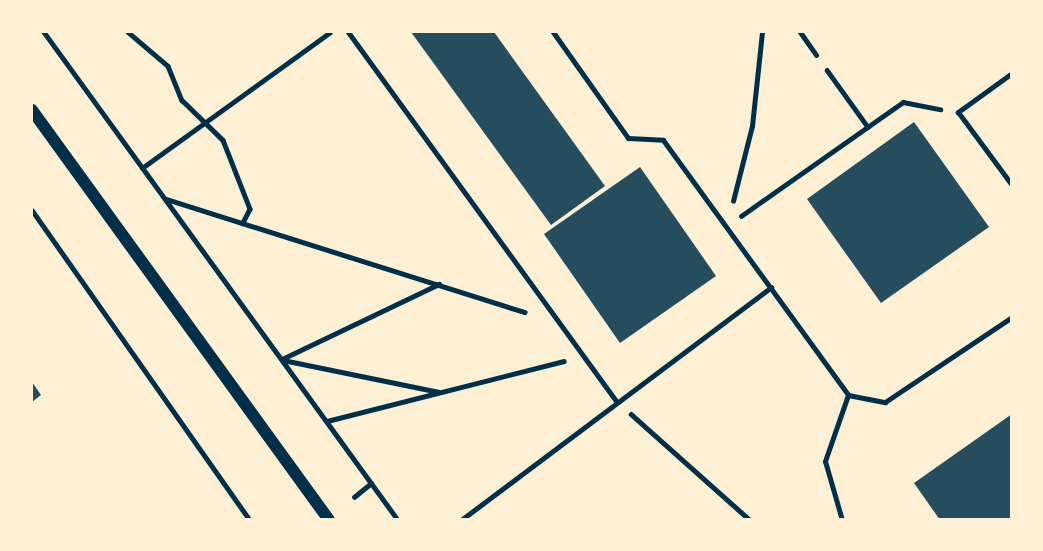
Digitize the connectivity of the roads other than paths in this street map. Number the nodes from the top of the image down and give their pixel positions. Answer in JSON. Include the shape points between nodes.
{"nodes":[{"id":1,"x":348,"y":32,"type":"edge"},
{"id":2,"x":553,"y":32,"type":"edge"},
{"id":3,"x":800,"y":32,"type":"edge"},
{"id":4,"x":817,"y":55,"type":"road end"},
{"id":5,"x":1012,"y":73,"type":"edge"},
{"id":6,"x":32,"y":110,"type":"edge"},
{"id":7,"x":1012,"y":185,"type":"edge"},
{"id":8,"x":771,"y":287,"type":"junction"},
{"id":9,"x":1012,"y":317,"type":"edge"},
{"id":10,"x":848,"y":395,"type":"junction"},
{"id":11,"x":617,"y":402,"type":"junction"},
{"id":12,"x":329,"y":520,"type":"edge"},
{"id":13,"x":461,"y":520,"type":"edge"},
{"id":14,"x":842,"y":520,"type":"edge"}],
"edges":[{"from":1,"to":11,"type":"lane"},
{"from":2,"to":8,"type":"lane","via":[[628,138],[663,140]]},
{"from":3,"to":4,"type":"lane"},
{"from":5,"to":7,"type":"lane","via":[[958,112]]},
{"from":6,"to":12,"type":"street"},
{"from":8,"to":10,"type":"lane"},
{"from":8,"to":11,"type":"lane"},
{"from":9,"to":10,"type":"lane","via":[[885,402]]},
{"from":10,"to":14,"type":"lane","via":[[825,461]]},
{"from":11,"to":13,"type":"lane"}]}
